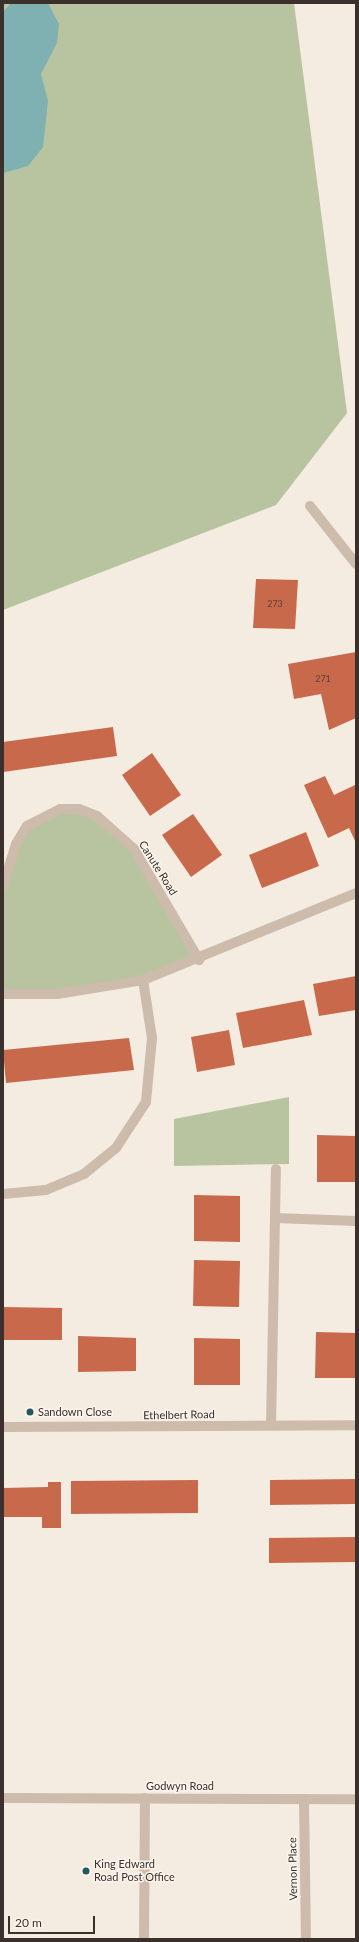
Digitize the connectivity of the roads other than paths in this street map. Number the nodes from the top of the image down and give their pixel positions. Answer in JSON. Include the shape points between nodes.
{"nodes":[{"id":1,"x":310,"y":506,"type":"dead end"},
{"id":2,"x":356,"y":564,"type":"edge"},
{"id":3,"x":3,"y":886,"type":"edge"},
{"id":4,"x":356,"y":893,"type":"edge"},
{"id":5,"x":200,"y":960,"type":"junction"},
{"id":6,"x":143,"y":980,"type":"junction"},
{"id":7,"x":3,"y":994,"type":"edge"},
{"id":8,"x":276,"y":1169,"type":"dead end"},
{"id":9,"x":3,"y":1194,"type":"edge"},
{"id":10,"x":275,"y":1218,"type":"junction"},
{"id":11,"x":356,"y":1221,"type":"edge"},
{"id":12,"x":271,"y":1425,"type":"junction"},
{"id":13,"x":356,"y":1425,"type":"edge"},
{"id":14,"x":3,"y":1427,"type":"edge"},
{"id":15,"x":3,"y":1798,"type":"edge"},
{"id":16,"x":145,"y":1798,"type":"junction"},
{"id":17,"x":304,"y":1799,"type":"junction"},
{"id":18,"x":356,"y":1799,"type":"edge"},
{"id":19,"x":144,"y":1939,"type":"edge"},
{"id":20,"x":306,"y":1939,"type":"edge"}],
"edges":[{"from":1,"to":2,"type":"street"},
{"from":3,"to":5,"type":"street","name":"Canute Road","via":[[16,844],[27,826],[60,809],[79,809],[98,816],[134,849]]},
{"from":4,"to":5,"type":"street"},
{"from":5,"to":6,"type":"street"},
{"from":6,"to":7,"type":"street","via":[[57,994]]},
{"from":6,"to":9,"type":"street","via":[[152,1038],[146,1102],[128,1134],[96,1166],[46,1190]]},
{"from":8,"to":10,"type":"street"},
{"from":10,"to":11,"type":"street"},
{"from":10,"to":12,"type":"street"},
{"from":12,"to":13,"type":"street","name":"Ethelbert Road"},
{"from":12,"to":14,"type":"street","name":"Ethelbert Road"},
{"from":15,"to":16,"type":"street","name":"Godwyn Road"},
{"from":16,"to":17,"type":"street","name":"Godwyn Road"},
{"from":16,"to":19,"type":"street"},
{"from":17,"to":18,"type":"street","name":"Godwyn Road"},
{"from":17,"to":20,"type":"street","name":"Vernon Place"}]}
